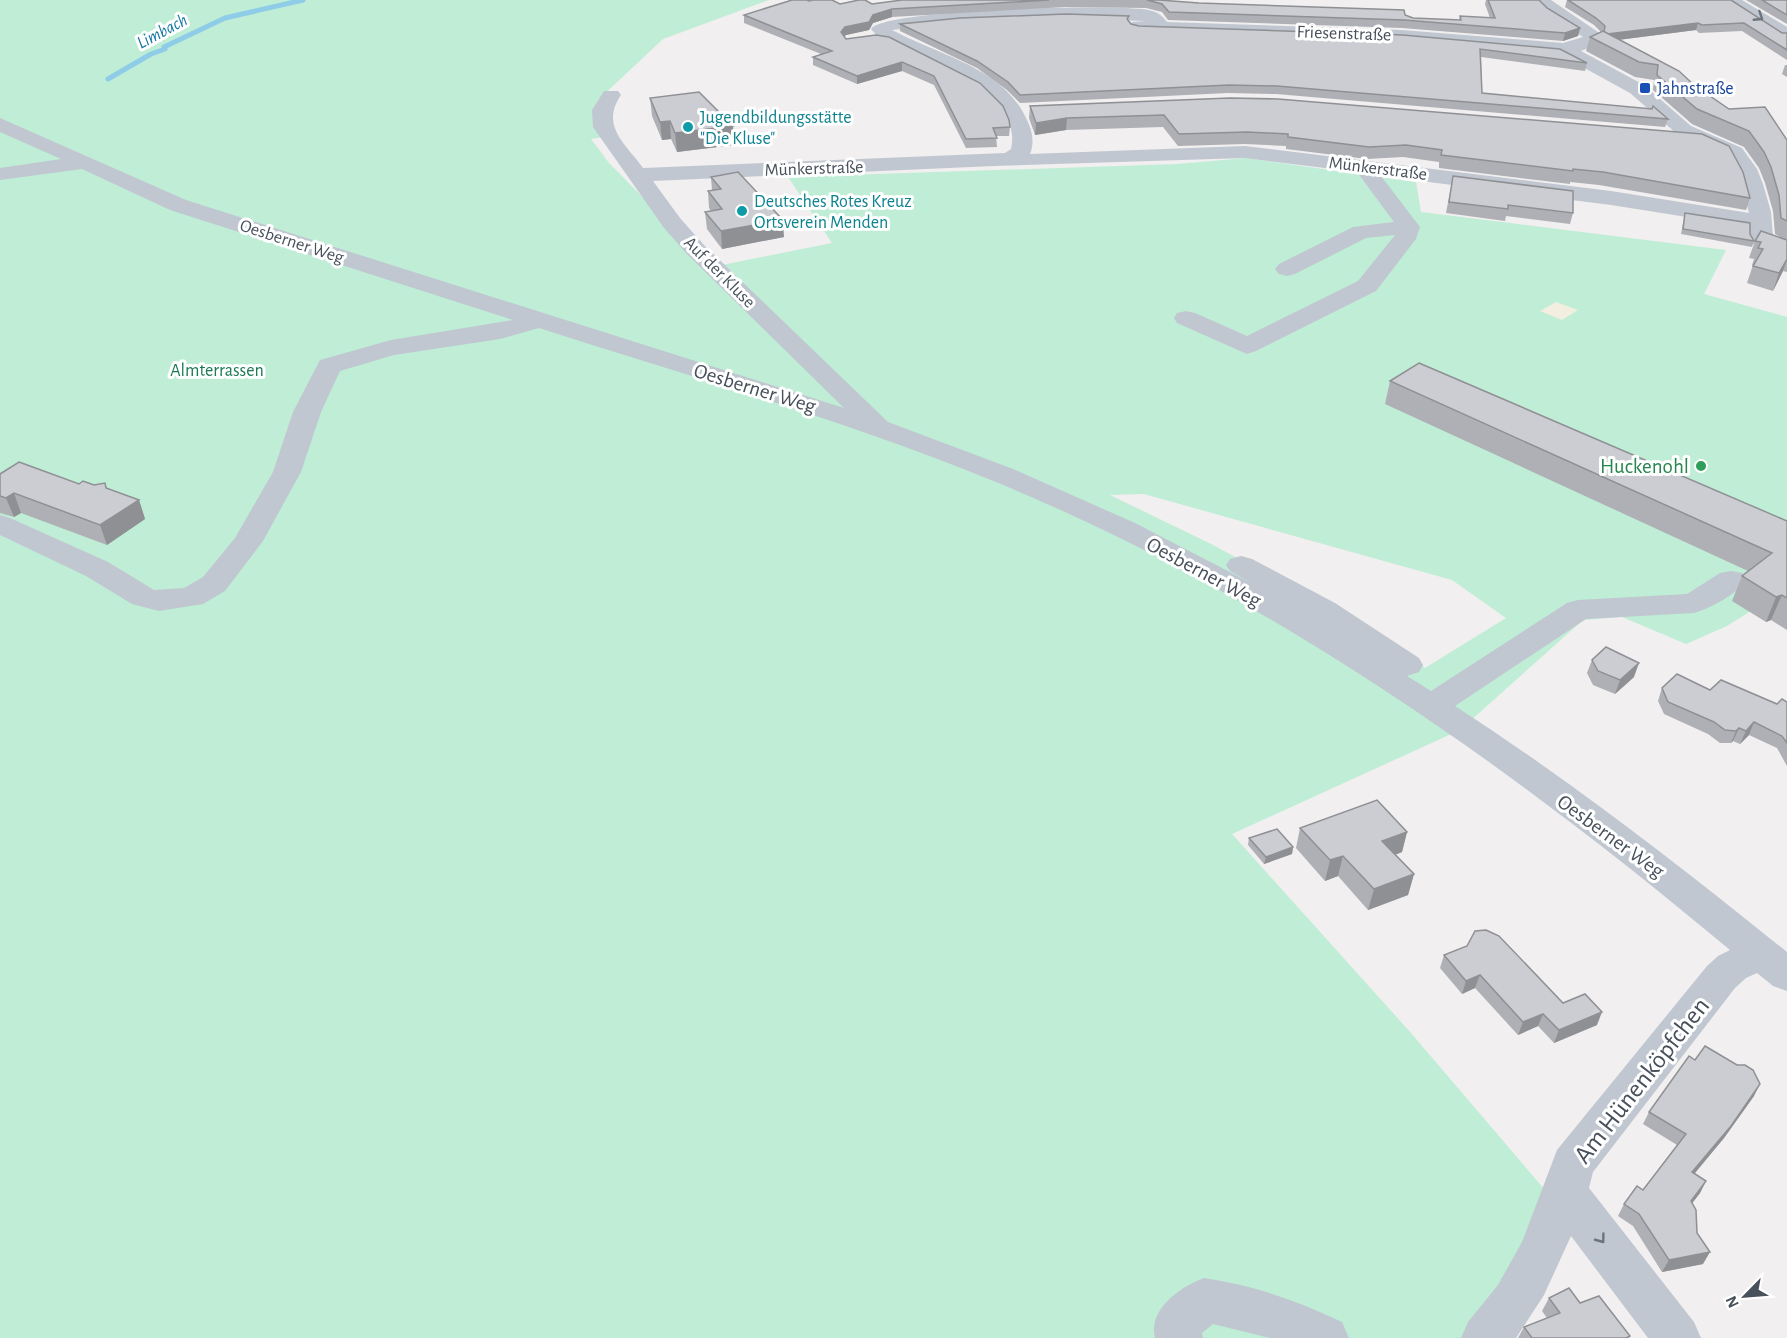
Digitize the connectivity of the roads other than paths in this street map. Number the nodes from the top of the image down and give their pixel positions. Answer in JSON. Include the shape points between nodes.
{"nodes":[{"id":1,"x":1573,"y":0,"type":"edge"},
{"id":2,"x":1730,"y":0,"type":"edge"},
{"id":3,"x":887,"y":35,"type":"junction"},
{"id":4,"x":1787,"y":35,"type":"edge"},
{"id":5,"x":863,"y":39,"type":"edge"},
{"id":6,"x":1563,"y":49,"type":"junction"},
{"id":7,"x":611,"y":95,"type":"dead end"},
{"id":8,"x":1037,"y":110,"type":"edge"},
{"id":9,"x":1014,"y":111,"type":"junction"},
{"id":10,"x":0,"y":124,"type":"edge"},
{"id":11,"x":1658,"y":136,"type":"edge"},
{"id":12,"x":1701,"y":138,"type":"junction"},
{"id":13,"x":997,"y":161,"type":"junction"},
{"id":14,"x":82,"y":163,"type":"junction"},
{"id":15,"x":1363,"y":166,"type":"junction"},
{"id":16,"x":0,"y":174,"type":"edge"},
{"id":17,"x":636,"y":175,"type":"junction"},
{"id":18,"x":1409,"y":227,"type":"junction"},
{"id":19,"x":1771,"y":239,"type":"edge"},
{"id":20,"x":1287,"y":268,"type":"dead end"},
{"id":21,"x":1186,"y":318,"type":"dead end"},
{"id":22,"x":541,"y":320,"type":"junction"},
{"id":23,"x":879,"y":428,"type":"junction"},
{"id":24,"x":1121,"y":504,"type":"dead end"},
{"id":25,"x":0,"y":524,"type":"edge"},
{"id":26,"x":1731,"y":580,"type":"dead end"},
{"id":27,"x":1440,"y":700,"type":"junction"},
{"id":28,"x":1774,"y":964,"type":"edge"},
{"id":29,"x":1565,"y":1192,"type":"junction"},
{"id":30,"x":1179,"y":1338,"type":"edge"},
{"id":31,"x":1325,"y":1338,"type":"edge"},
{"id":32,"x":1485,"y":1338,"type":"edge"},
{"id":33,"x":1677,"y":1338,"type":"edge"}],
"edges":[{"from":1,"to":6,"type":"street","via":[[1541,0],[1592,36],[1588,44]]},
{"from":2,"to":4,"type":"street","one_way":true},
{"from":3,"to":5,"type":"street","name":"Friesenstraße"},
{"from":3,"to":6,"type":"street","name":"Friesenstraße","via":[[1069,24],[1402,35]]},
{"from":3,"to":9,"type":"street","via":[[984,83]]},
{"from":6,"to":12,"type":"street","via":[[1617,76],[1684,130]]},
{"from":7,"to":17,"type":"street","name":"Auf der Kluse","via":[[599,115]]},
{"from":8,"to":9,"type":"street"},
{"from":9,"to":13,"type":"street","via":[[1022,132],[1022,149],[1015,157]]},
{"from":10,"to":14,"type":"street","name":"Oesberner Weg"},
{"from":11,"to":12,"type":"street"},
{"from":12,"to":19,"type":"street","via":[[1728,147],[1740,157]]},
{"from":13,"to":15,"type":"street","name":"Münkerstraße","via":[[1235,152]]},
{"from":13,"to":17,"type":"street","name":"Münkerstraße"},
{"from":14,"to":16,"type":"street"},
{"from":14,"to":22,"type":"street","name":"Oesberner Weg","via":[[178,205]]},
{"from":15,"to":18,"type":"street"},
{"from":15,"to":19,"type":"street","name":"Münkerstraße","via":[[1611,198]]},
{"from":17,"to":23,"type":"street","name":"Auf der Kluse","via":[[712,267]]},
{"from":18,"to":20,"type":"street","via":[[1360,232]]},
{"from":18,"to":21,"type":"street","via":[[1408,234],[1367,286],[1247,346]]},
{"from":22,"to":23,"type":"street","name":"Oesberner Weg"},
{"from":22,"to":25,"type":"street","via":[[500,332],[392,348],[329,366],[307,412],[287,472],[248,541],[214,584],[192,597],[159,601],[143,597],[97,569]]},
{"from":23,"to":27,"type":"street","name":"Oesberner Weg","via":[[1031,484],[1245,592]]},
{"from":24,"to":27,"type":"street","via":[[1324,610]]},
{"from":26,"to":27,"type":"street","via":[[1694,603],[1578,610]]},
{"from":27,"to":28,"type":"street","name":"Oesberner Weg"},
{"from":28,"to":29,"type":"street","name":"Am Hünenköpfchen","via":[[1732,967],[1721,977],[1574,1164]]},
{"from":29,"to":32,"type":"street","name":"Am Hünenköpfchen","via":[[1524,1288]]},
{"from":29,"to":33,"type":"street","one_way":true},
{"from":30,"to":31,"type":"street","via":[[1176,1326],[1204,1300],[1242,1306]]}]}
